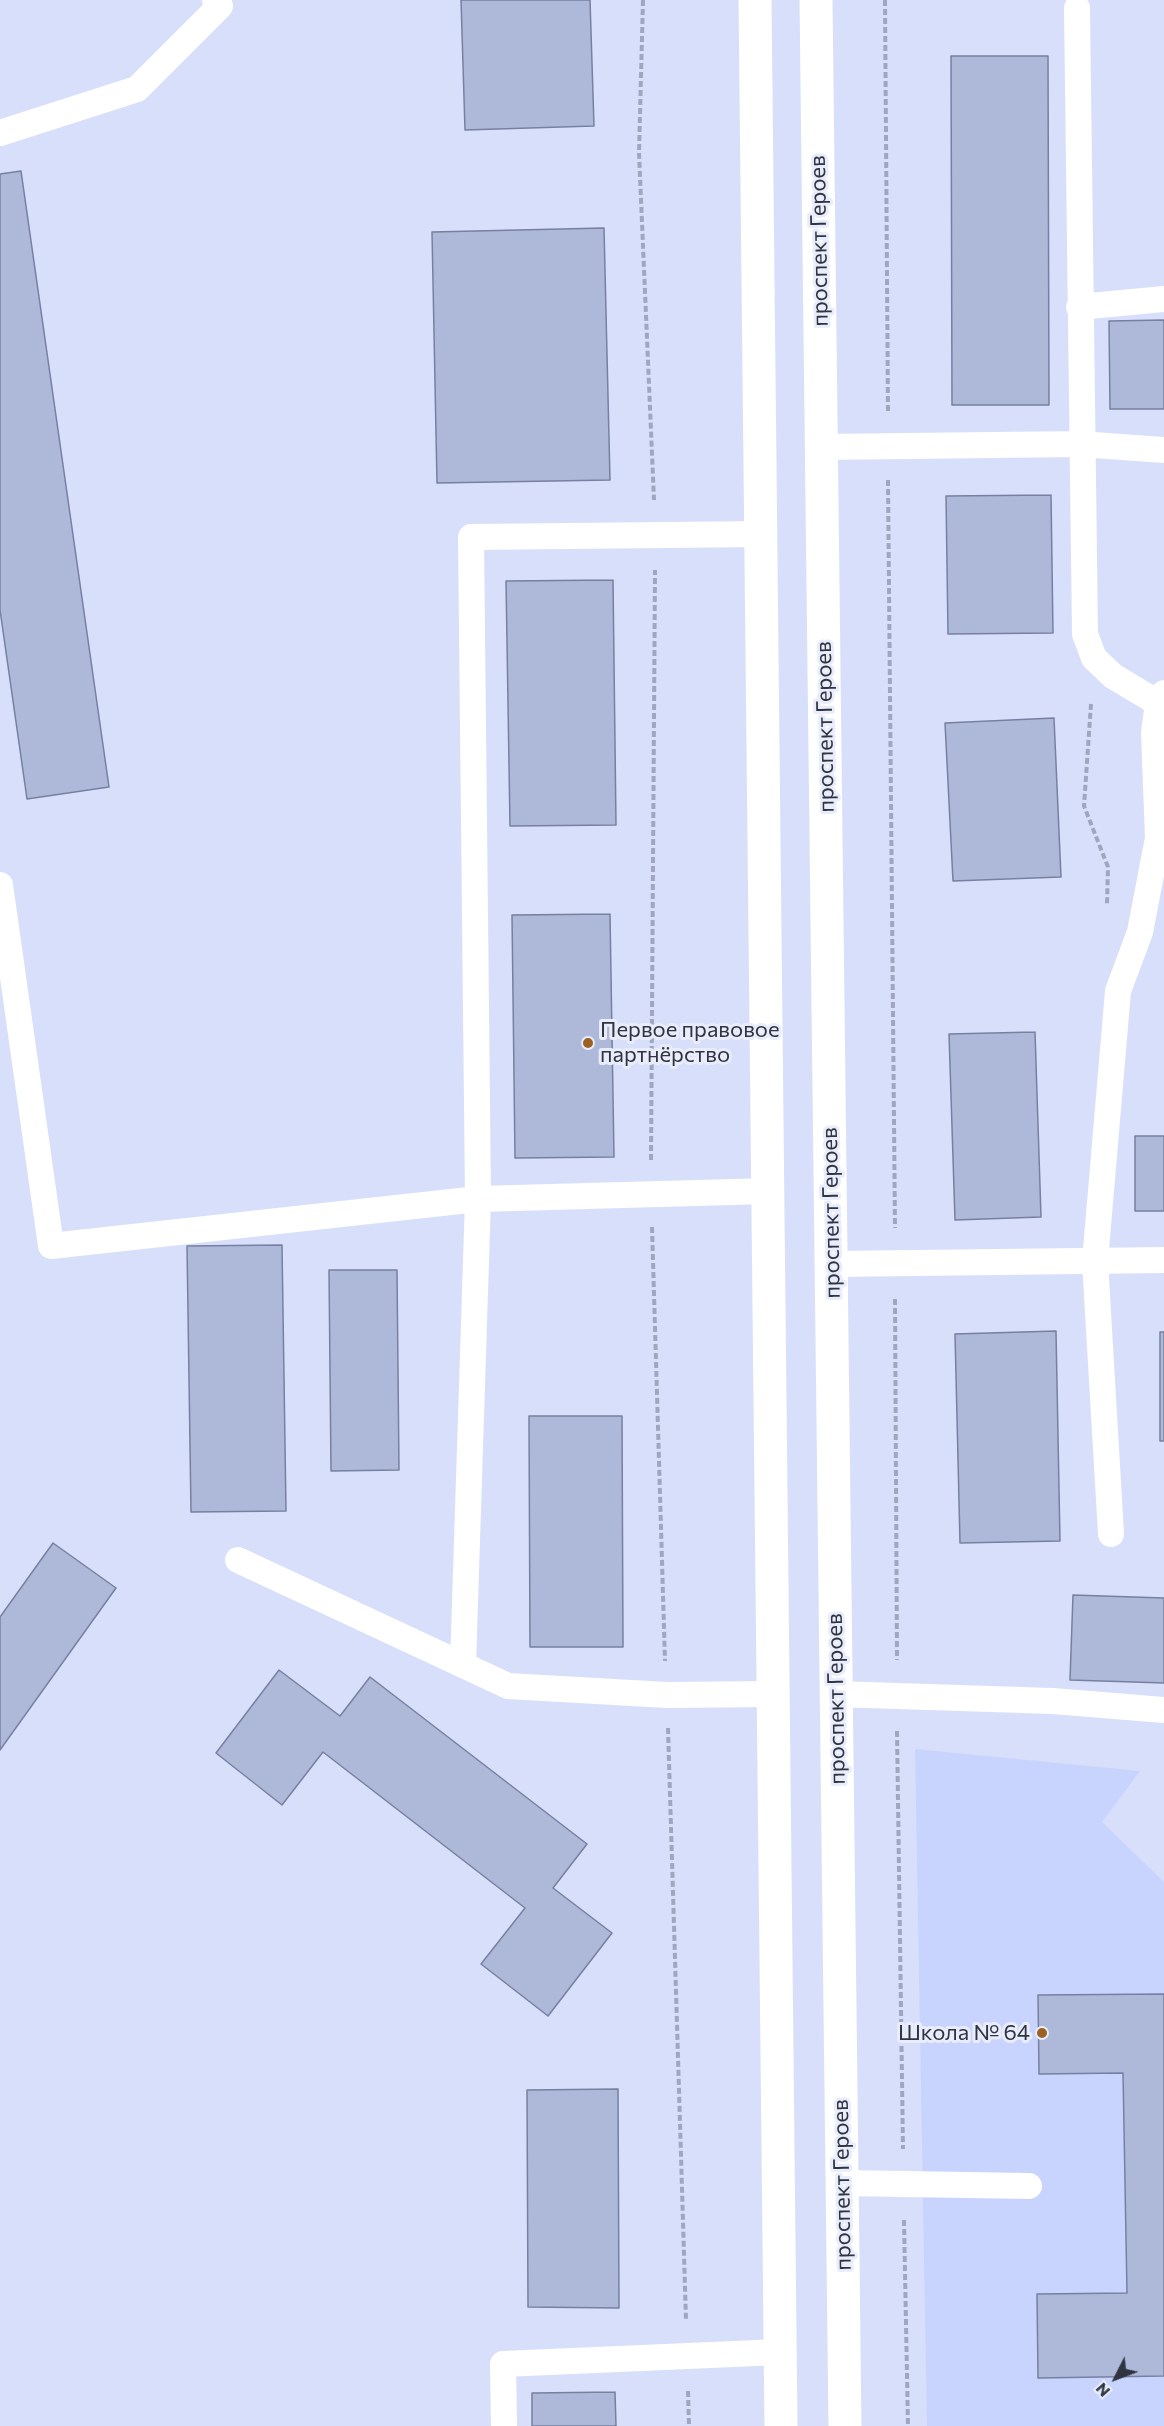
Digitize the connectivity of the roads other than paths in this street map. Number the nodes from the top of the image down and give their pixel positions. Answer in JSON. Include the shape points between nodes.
{"nodes":[{"id":1,"x":215,"y":0,"type":"edge"},
{"id":2,"x":755,"y":0,"type":"edge"},
{"id":3,"x":816,"y":0,"type":"edge"},
{"id":4,"x":1077,"y":8,"type":"dead end"},
{"id":5,"x":0,"y":133,"type":"edge"},
{"id":6,"x":1164,"y":299,"type":"edge"},
{"id":7,"x":1079,"y":307,"type":"junction"},
{"id":8,"x":1080,"y":444,"type":"junction"},
{"id":9,"x":821,"y":447,"type":"junction"},
{"id":10,"x":1164,"y":450,"type":"edge"},
{"id":11,"x":762,"y":534,"type":"junction"},
{"id":12,"x":1161,"y":698,"type":"edge"},
{"id":13,"x":0,"y":885,"type":"edge"},
{"id":14,"x":770,"y":1191,"type":"junction"},
{"id":15,"x":478,"y":1199,"type":"junction"},
{"id":16,"x":1164,"y":1260,"type":"edge"},
{"id":17,"x":1095,"y":1261,"type":"junction"},
{"id":18,"x":832,"y":1264,"type":"junction"},
{"id":19,"x":1111,"y":1534,"type":"dead end"},
{"id":20,"x":238,"y":1560,"type":"dead end"},
{"id":21,"x":463,"y":1665,"type":"junction"},
{"id":22,"x":773,"y":1694,"type":"junction"},
{"id":23,"x":835,"y":1694,"type":"junction"},
{"id":24,"x":1164,"y":1710,"type":"edge"},
{"id":25,"x":842,"y":2183,"type":"junction"},
{"id":26,"x":1029,"y":2186,"type":"dead end"},
{"id":27,"x":780,"y":2352,"type":"junction"},
{"id":28,"x":504,"y":2426,"type":"edge"},
{"id":29,"x":781,"y":2426,"type":"edge"},
{"id":30,"x":845,"y":2426,"type":"edge"}],
"edges":[{"from":1,"to":5,"type":"lane","via":[[220,6],[137,89]]},
{"from":2,"to":11,"type":"main road"},
{"from":3,"to":9,"type":"main road","name":"проспект Героев"},
{"from":4,"to":7,"type":"lane"},
{"from":6,"to":7,"type":"lane"},
{"from":7,"to":8,"type":"lane"},
{"from":8,"to":9,"type":"lane"},
{"from":8,"to":10,"type":"lane"},
{"from":8,"to":12,"type":"lane","via":[[1085,634],[1094,658],[1113,676]]},
{"from":9,"to":18,"type":"main road","name":"проспект Героев"},
{"from":11,"to":14,"type":"main road"},
{"from":11,"to":15,"type":"lane","via":[[471,537]]},
{"from":12,"to":17,"type":"lane","via":[[1154,733],[1158,838],[1140,932],[1119,990]]},
{"from":13,"to":15,"type":"lane","via":[[51,1246]]},
{"from":14,"to":15,"type":"lane"},
{"from":14,"to":22,"type":"main road"},
{"from":15,"to":21,"type":"lane"},
{"from":16,"to":17,"type":"lane"},
{"from":17,"to":18,"type":"lane"},
{"from":17,"to":19,"type":"lane"},
{"from":18,"to":23,"type":"main road","name":"проспект Героев"},
{"from":20,"to":21,"type":"lane"},
{"from":21,"to":22,"type":"lane","via":[[508,1686],[667,1695]]},
{"from":22,"to":27,"type":"main road"},
{"from":23,"to":24,"type":"lane","via":[[1053,1701]]},
{"from":23,"to":25,"type":"main road","name":"проспект Героев"},
{"from":25,"to":26,"type":"lane"},
{"from":25,"to":30,"type":"main road","name":"проспект Героев"},
{"from":27,"to":28,"type":"lane","via":[[503,2364]]},
{"from":27,"to":29,"type":"main road"}]}
